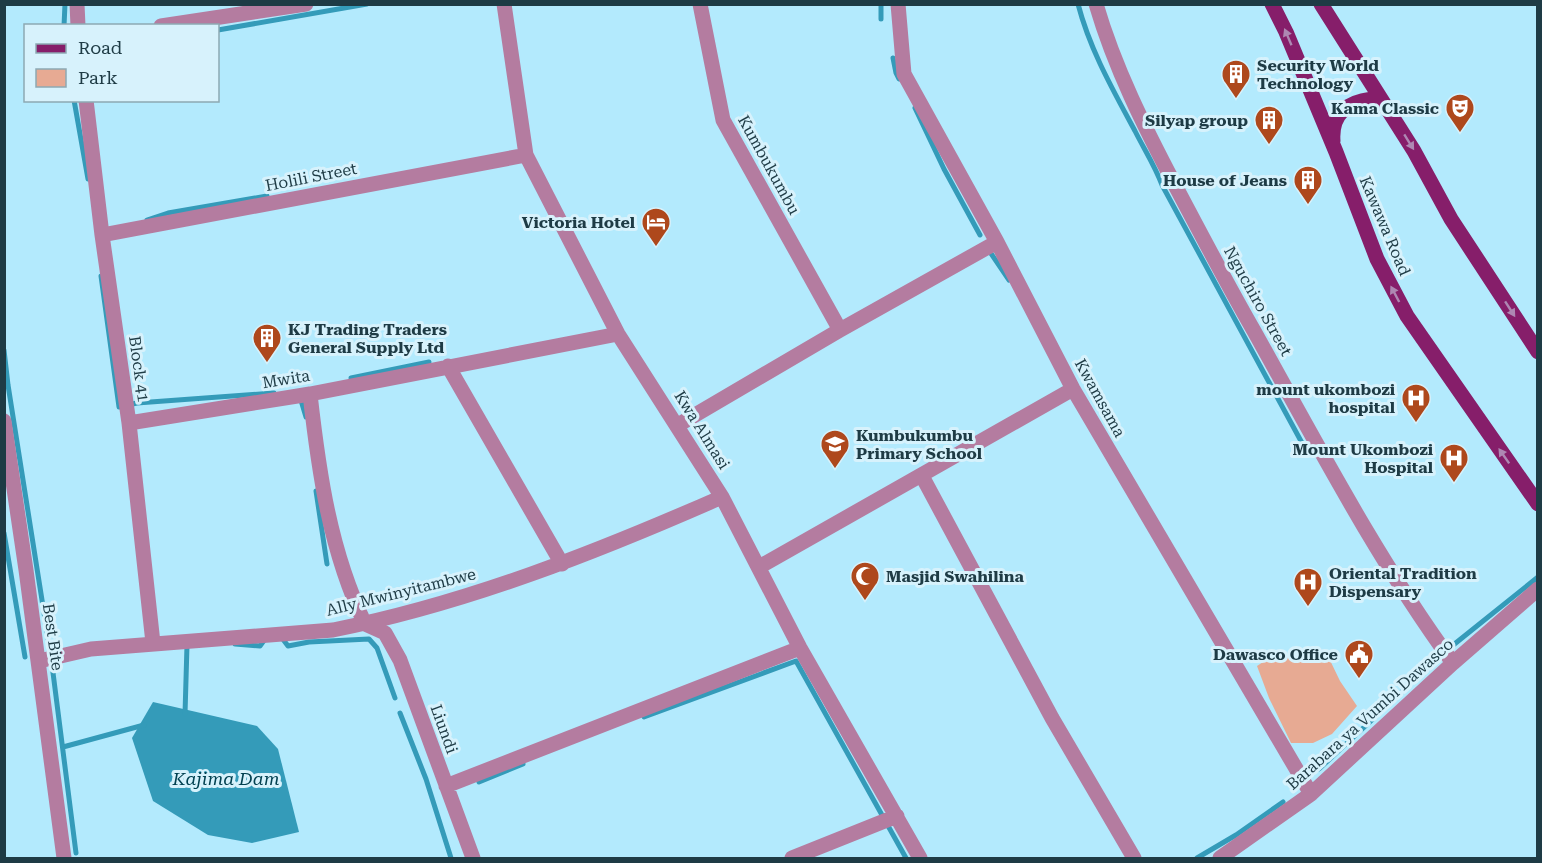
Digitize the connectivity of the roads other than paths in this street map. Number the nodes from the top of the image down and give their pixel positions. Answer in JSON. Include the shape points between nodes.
{"nodes":[{"id":1,"x":77,"y":4,"type":"edge"},
{"id":2,"x":306,"y":4,"type":"edge"},
{"id":3,"x":504,"y":4,"type":"edge"},
{"id":4,"x":700,"y":4,"type":"edge"},
{"id":5,"x":898,"y":4,"type":"edge"},
{"id":6,"x":1095,"y":4,"type":"edge"},
{"id":7,"x":1272,"y":4,"type":"edge"},
{"id":8,"x":1323,"y":5,"type":"edge"},
{"id":9,"x":78,"y":24,"type":"edge"},
{"id":10,"x":174,"y":24,"type":"edge"},
{"id":11,"x":86,"y":102,"type":"edge"},
{"id":12,"x":1388,"y":109,"type":"junction"},
{"id":13,"x":1336,"y":152,"type":"junction"},
{"id":14,"x":526,"y":155,"type":"junction"},
{"id":15,"x":102,"y":235,"type":"junction"},
{"id":16,"x":997,"y":242,"type":"junction"},
{"id":17,"x":840,"y":330,"type":"junction"},
{"id":18,"x":618,"y":334,"type":"junction"},
{"id":19,"x":1538,"y":352,"type":"edge"},
{"id":20,"x":448,"y":366,"type":"junction"},
{"id":21,"x":1073,"y":389,"type":"junction"},
{"id":22,"x":310,"y":394,"type":"junction"},
{"id":23,"x":4,"y":421,"type":"edge"},
{"id":24,"x":129,"y":423,"type":"junction"},
{"id":25,"x":678,"y":426,"type":"junction"},
{"id":26,"x":922,"y":476,"type":"junction"},
{"id":27,"x":722,"y":497,"type":"junction"},
{"id":28,"x":1538,"y":504,"type":"edge"},
{"id":29,"x":562,"y":564,"type":"junction"},
{"id":30,"x":759,"y":567,"type":"junction"},
{"id":31,"x":1538,"y":589,"type":"edge"},
{"id":32,"x":365,"y":624,"type":"junction"},
{"id":33,"x":153,"y":643,"type":"junction"},
{"id":34,"x":800,"y":648,"type":"junction"},
{"id":35,"x":39,"y":662,"type":"junction"},
{"id":36,"x":1453,"y":663,"type":"junction"},
{"id":37,"x":446,"y":786,"type":"junction"},
{"id":38,"x":1311,"y":794,"type":"junction"},
{"id":39,"x":897,"y":816,"type":"junction"},
{"id":40,"x":64,"y":858,"type":"edge"},
{"id":41,"x":473,"y":858,"type":"edge"},
{"id":42,"x":792,"y":858,"type":"edge"},
{"id":43,"x":920,"y":858,"type":"edge"},
{"id":44,"x":1134,"y":858,"type":"edge"},
{"id":45,"x":1220,"y":858,"type":"edge"}],
"edges":[{"from":1,"to":9,"type":"street"},
{"from":2,"to":10,"type":"street"},
{"from":3,"to":14,"type":"street","name":"Kwa Almasi"},
{"from":4,"to":17,"type":"street","name":"Kumbukumbu","via":[[723,120]]},
{"from":5,"to":16,"type":"street","name":"Kwamsama","via":[[904,75]]},
{"from":6,"to":36,"type":"street","name":"Nguchiro Street","via":[[1135,107],[1224,279],[1400,586]]},
{"from":13,"to":7,"type":"main road","name":"Kawawa Road","one_way":true},
{"from":8,"to":12,"type":"main road"},
{"from":11,"to":15,"type":"street","name":"Block 41"},
{"from":12,"to":13,"type":"main road","via":[[1372,99],[1347,106],[1333,127]]},
{"from":12,"to":19,"type":"main road","one_way":true,"via":[[1451,219]]},
{"from":28,"to":13,"type":"main road","name":"Kawawa Road","one_way":true,"via":[[1407,316],[1377,259]]},
{"from":14,"to":15,"type":"street","name":"Holili Street"},
{"from":14,"to":18,"type":"street","name":"Kwa Almasi"},
{"from":15,"to":24,"type":"street","name":"Block 41"},
{"from":16,"to":17,"type":"street"},
{"from":16,"to":21,"type":"street","name":"Kwamsama"},
{"from":17,"to":25,"type":"street"},
{"from":18,"to":20,"type":"street","name":"Mwita"},
{"from":18,"to":25,"type":"street","name":"Kwa Almasi"},
{"from":20,"to":22,"type":"street","name":"Mwita"},
{"from":20,"to":29,"type":"street"},
{"from":21,"to":26,"type":"street"},
{"from":21,"to":38,"type":"street","name":"Kwamsama"},
{"from":22,"to":24,"type":"street","name":"Mwita"},
{"from":22,"to":32,"type":"street","via":[[327,516],[339,560]]},
{"from":23,"to":35,"type":"street","name":"Best Bite"},
{"from":24,"to":33,"type":"street","name":"Block 41"},
{"from":25,"to":27,"type":"street","name":"Kwa Almasi"},
{"from":26,"to":30,"type":"street"},
{"from":26,"to":44,"type":"street","via":[[1058,728]]},
{"from":27,"to":29,"type":"street","name":"Ally Mwinyitambwe"},
{"from":27,"to":30,"type":"street","name":"Kwa Almasi"},
{"from":29,"to":32,"type":"street","name":"Ally Mwinyitambwe"},
{"from":30,"to":34,"type":"street","name":"Kwa Almasi"},
{"from":31,"to":36,"type":"street","name":"Barabara ya Vumbi Dawasco"},
{"from":32,"to":33,"type":"street","name":"Ally Mwinyitambwe","via":[[333,630]]},
{"from":32,"to":37,"type":"street","name":"Liundi","via":[[385,633],[400,660]]},
{"from":33,"to":35,"type":"street","name":"Ally Mwinyitambwe","via":[[92,649]]},
{"from":34,"to":37,"type":"street"},
{"from":34,"to":39,"type":"street","name":"Kwa Almasi"},
{"from":35,"to":40,"type":"street","name":"Best Bite"},
{"from":36,"to":38,"type":"street","name":"Barabara ya Vumbi Dawasco"},
{"from":37,"to":41,"type":"street","name":"Liundi"},
{"from":38,"to":45,"type":"street","name":"Barabara ya Vumbi Dawasco"},
{"from":39,"to":42,"type":"street"},
{"from":39,"to":43,"type":"street","name":"Kwa Almasi"}]}
